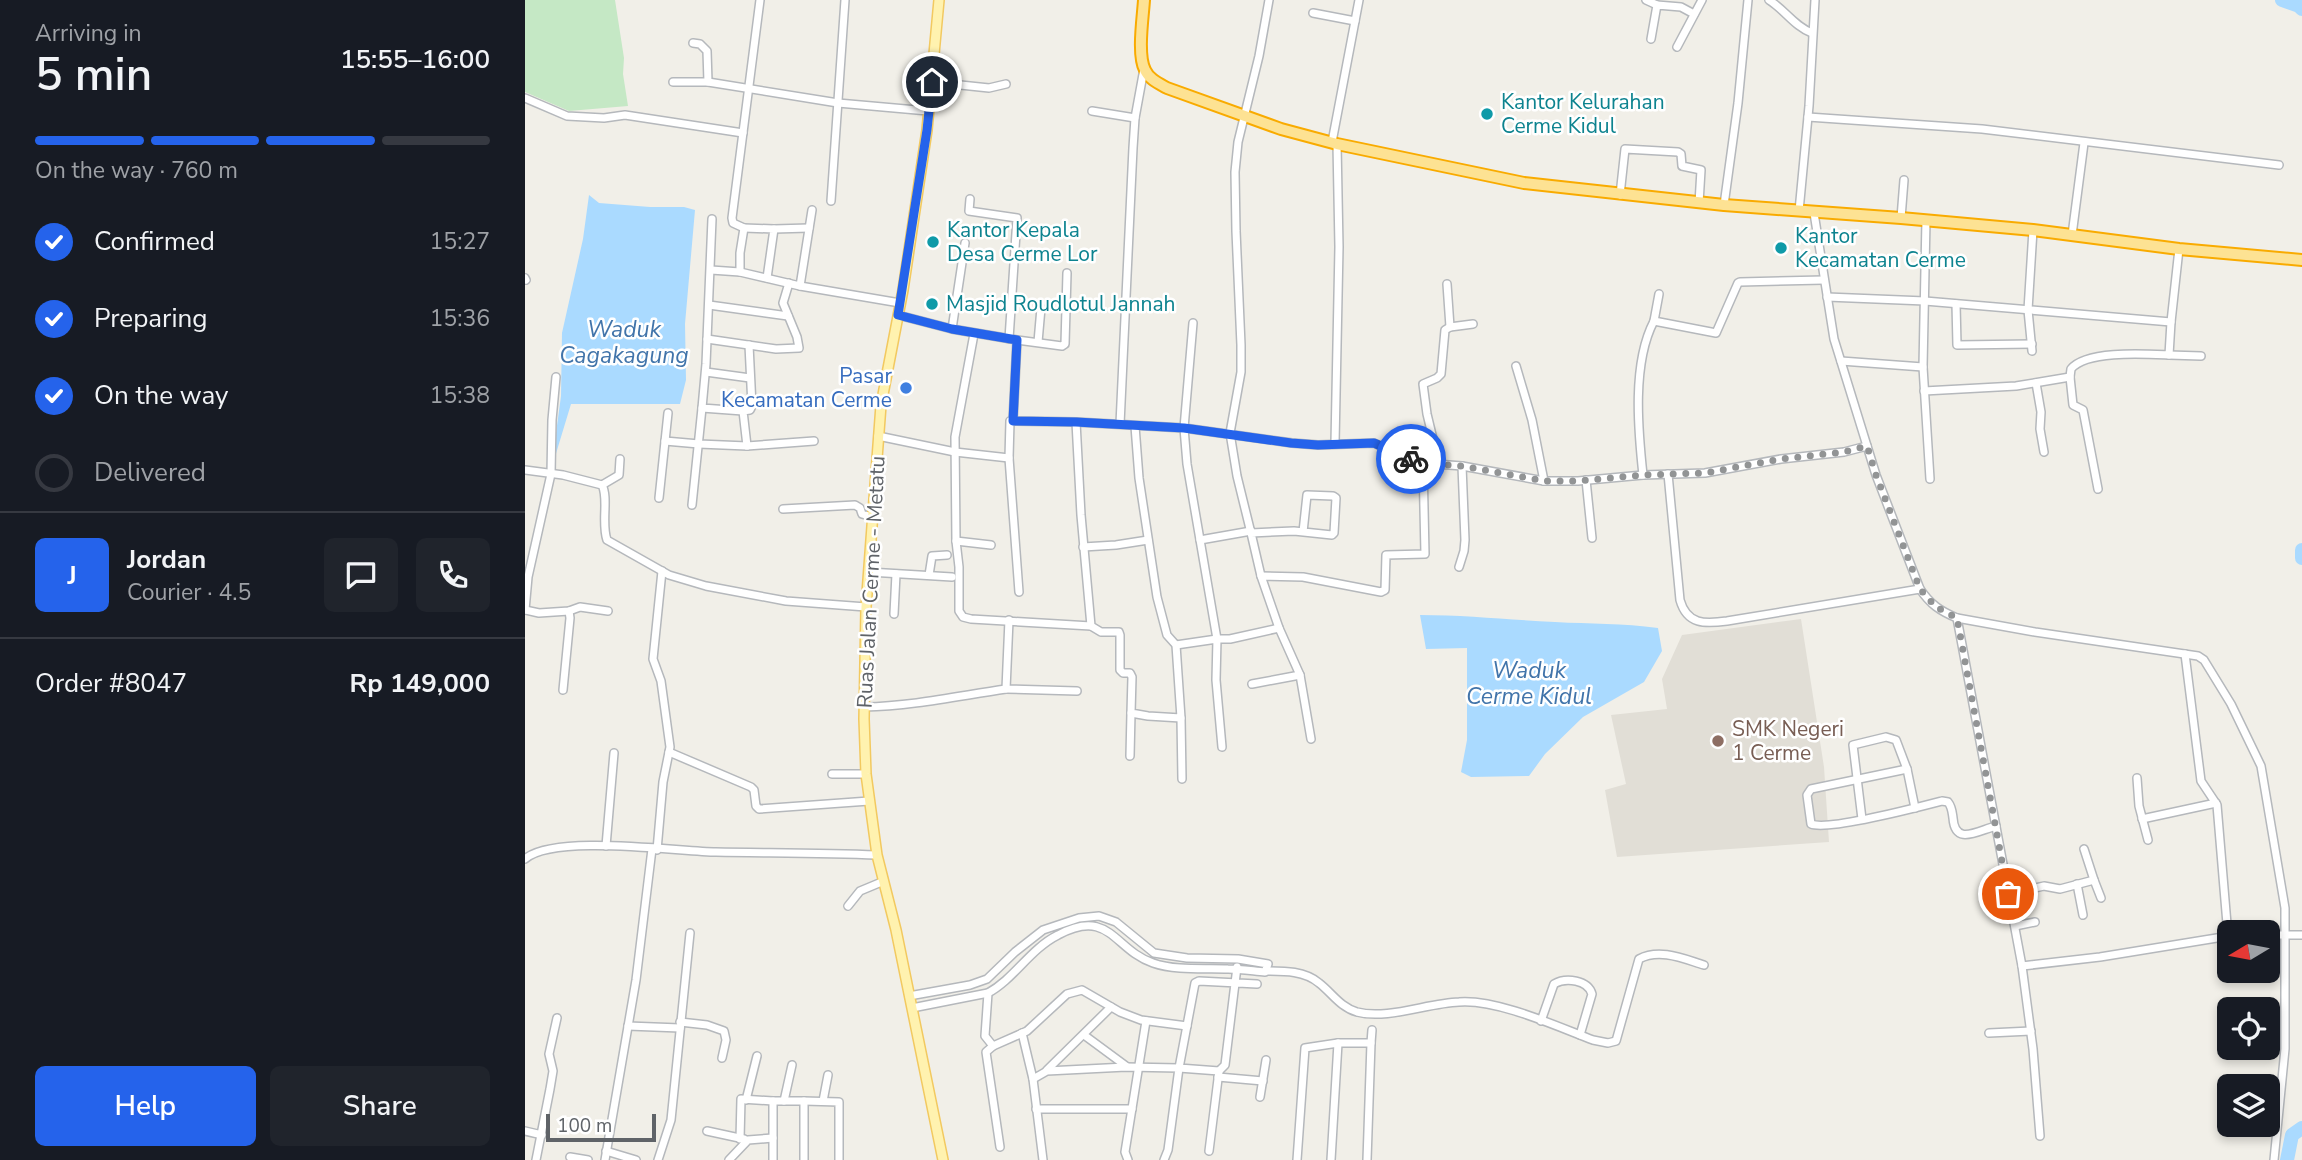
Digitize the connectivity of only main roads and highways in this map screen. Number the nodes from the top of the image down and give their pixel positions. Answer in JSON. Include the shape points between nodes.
{"nodes":[{"id":1,"x":939,"y":0,"type":"edge"},
{"id":2,"x":1144,"y":0,"type":"edge"},
{"id":3,"x":2302,"y":260,"type":"edge"},
{"id":4,"x":943,"y":1160,"type":"edge"}],
"edges":[{"from":1,"to":4,"type":"main road","name":"Ruas Jalan Cerme - Metatu","via":[[928,111],[881,405],[866,607],[864,707],[866,774],[877,855]]},
{"from":2,"to":3,"type":"highway","via":[[1142,57],[1144,69],[1155,82],[1244,117],[1335,143],[1524,183],[1620,195],[2033,230]]}]}
